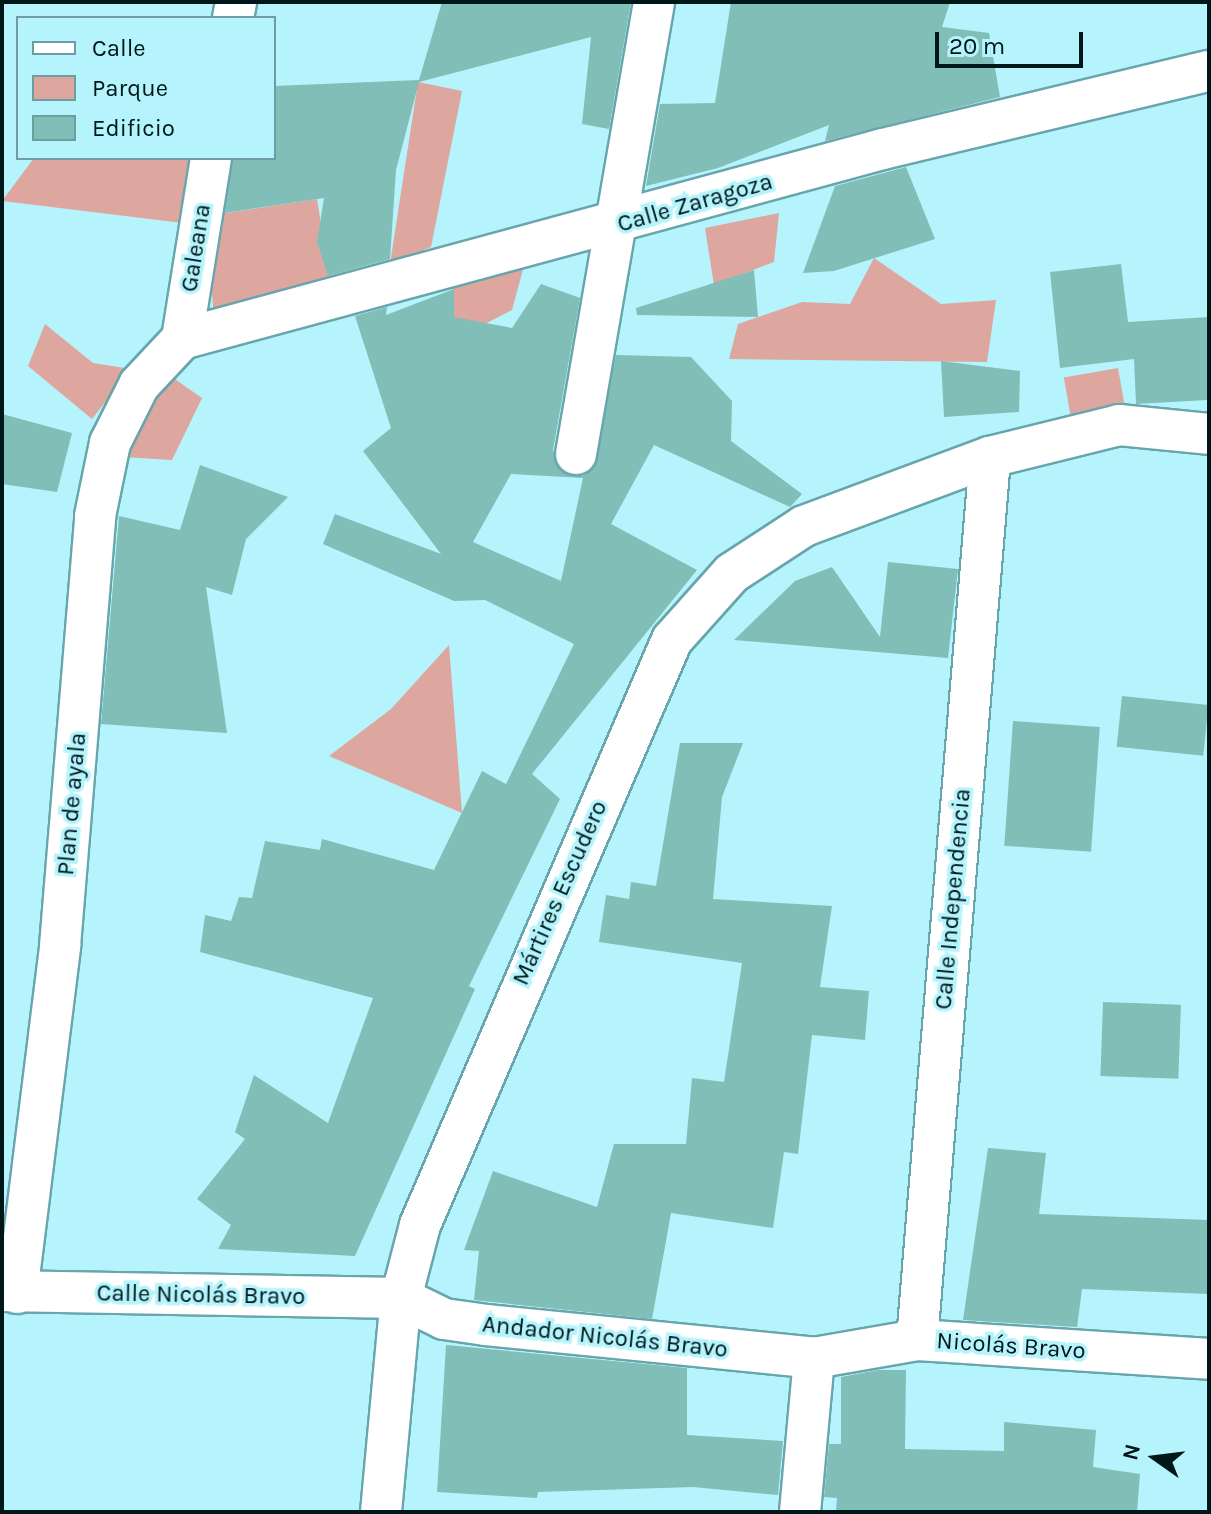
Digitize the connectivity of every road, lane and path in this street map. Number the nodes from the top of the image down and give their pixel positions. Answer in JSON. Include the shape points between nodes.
{"nodes":[{"id":1,"x":654,"y":2,"type":"edge"},
{"id":2,"x":1209,"y":71,"type":"edge"},
{"id":3,"x":211,"y":160,"type":"edge"},
{"id":4,"x":611,"y":226,"type":"junction"},
{"id":5,"x":182,"y":339,"type":"junction"},
{"id":6,"x":1209,"y":434,"type":"edge"},
{"id":7,"x":576,"y":454,"type":"dead end"},
{"id":8,"x":990,"y":457,"type":"junction"},
{"id":9,"x":10,"y":1292,"type":"edge"},
{"id":10,"x":401,"y":1298,"type":"junction"},
{"id":11,"x":917,"y":1340,"type":"junction"},
{"id":12,"x":814,"y":1358,"type":"junction"},
{"id":13,"x":1209,"y":1359,"type":"edge"},
{"id":14,"x":381,"y":1512,"type":"edge"},
{"id":15,"x":800,"y":1512,"type":"edge"}],
"edges":[{"from":1,"to":4,"type":"street"},
{"from":2,"to":4,"type":"street","name":"Calle Zaragoza","via":[[883,149]]},
{"from":3,"to":5,"type":"street","name":"Galeana"},
{"from":4,"to":5,"type":"street","name":"Calle Zaragoza"},
{"from":4,"to":7,"type":"street"},
{"from":5,"to":9,"type":"street","name":"Plan de ayala","via":[[139,385],[110,443],[95,516],[60,946]]},
{"from":6,"to":8,"type":"street","name":"Mártires Escudero","via":[[1119,425]]},
{"from":8,"to":10,"type":"street","name":"Mártires Escudero","via":[[804,526],[732,573],[672,640],[445,1153]]},
{"from":8,"to":11,"type":"street","name":"Calle Independencia"},
{"from":9,"to":10,"type":"street","name":"Calle Nicolás Bravo"},
{"from":10,"to":12,"type":"street","name":"Andador Nicolás Bravo","via":[[472,1323]]},
{"from":10,"to":14,"type":"street","name":"Mártires Escudero"},
{"from":11,"to":12,"type":"street","name":"Nicolás Bravo"},
{"from":11,"to":13,"type":"street","name":"Nicolás Bravo"},
{"from":12,"to":15,"type":"street"}]}
